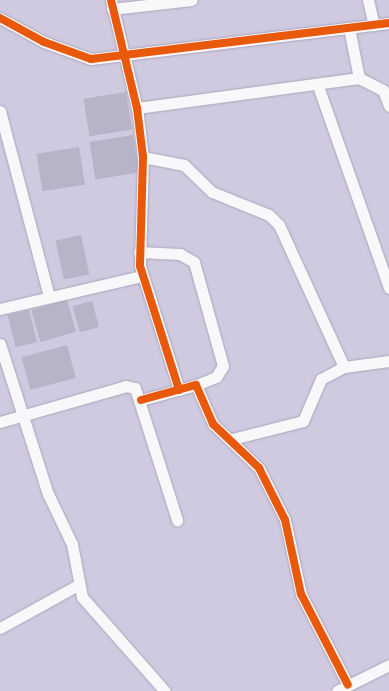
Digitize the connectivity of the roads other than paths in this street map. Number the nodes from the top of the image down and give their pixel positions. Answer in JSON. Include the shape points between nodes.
{"nodes":[{"id":1,"x":191,"y":0,"type":"edge"},
{"id":2,"x":368,"y":0,"type":"edge"},
{"id":3,"x":166,"y":2,"type":"edge"},
{"id":4,"x":111,"y":5,"type":"edge"},
{"id":5,"x":0,"y":18,"type":"edge"},
{"id":6,"x":389,"y":23,"type":"edge"},
{"id":7,"x":374,"y":25,"type":"junction"},
{"id":8,"x":349,"y":28,"type":"junction"},
{"id":9,"x":123,"y":57,"type":"junction"},
{"id":10,"x":359,"y":78,"type":"junction"},
{"id":11,"x":318,"y":86,"type":"junction"},
{"id":12,"x":389,"y":106,"type":"edge"},
{"id":13,"x":137,"y":108,"type":"junction"},
{"id":14,"x":0,"y":111,"type":"edge"},
{"id":15,"x":144,"y":157,"type":"junction"},
{"id":16,"x":139,"y":252,"type":"junction"},
{"id":17,"x":142,"y":276,"type":"junction"},
{"id":18,"x":389,"y":288,"type":"edge"},
{"id":19,"x":49,"y":297,"type":"junction"},
{"id":20,"x":0,"y":309,"type":"edge"},
{"id":21,"x":0,"y":344,"type":"edge"},
{"id":22,"x":389,"y":361,"type":"edge"},
{"id":23,"x":344,"y":367,"type":"junction"},
{"id":24,"x":196,"y":385,"type":"junction"},
{"id":25,"x":179,"y":390,"type":"junction"},
{"id":26,"x":141,"y":400,"type":"junction"},
{"id":27,"x":21,"y":416,"type":"junction"},
{"id":28,"x":0,"y":422,"type":"edge"},
{"id":29,"x":232,"y":440,"type":"junction"},
{"id":30,"x":177,"y":520,"type":"dead end"},
{"id":31,"x":78,"y":585,"type":"junction"},
{"id":32,"x":0,"y":628,"type":"edge"},
{"id":33,"x":389,"y":666,"type":"edge"},
{"id":34,"x":348,"y":685,"type":"junction"},
{"id":35,"x":164,"y":691,"type":"edge"},
{"id":36,"x":337,"y":691,"type":"edge"}],
"edges":[{"from":1,"to":3,"type":"street"},
{"from":2,"to":7,"type":"street"},
{"from":3,"to":4,"type":"street"},
{"from":4,"to":9,"type":"street"},
{"from":5,"to":9,"type":"street","via":[[67,52],[91,59]]},
{"from":6,"to":7,"type":"street"},
{"from":7,"to":8,"type":"street"},
{"from":8,"to":9,"type":"street"},
{"from":8,"to":10,"type":"street"},
{"from":9,"to":13,"type":"street"},
{"from":10,"to":11,"type":"street"},
{"from":10,"to":12,"type":"street","via":[[383,90]]},
{"from":11,"to":13,"type":"street"},
{"from":11,"to":18,"type":"street"},
{"from":13,"to":15,"type":"street"},
{"from":14,"to":19,"type":"street"},
{"from":15,"to":16,"type":"street"},
{"from":15,"to":23,"type":"street","via":[[184,165],[212,192],[269,214],[279,225]]},
{"from":16,"to":17,"type":"street"},
{"from":16,"to":24,"type":"street","via":[[180,254],[194,262],[223,366],[216,378]]},
{"from":17,"to":19,"type":"street"},
{"from":17,"to":25,"type":"street"},
{"from":19,"to":20,"type":"street"},
{"from":21,"to":27,"type":"street"},
{"from":22,"to":23,"type":"street"},
{"from":23,"to":29,"type":"street","via":[[315,385],[303,421]]},
{"from":24,"to":25,"type":"street"},
{"from":24,"to":29,"type":"street","via":[[213,424]]},
{"from":25,"to":26,"type":"street"},
{"from":26,"to":27,"type":"street","via":[[135,388],[126,386]]},
{"from":26,"to":30,"type":"street"},
{"from":27,"to":28,"type":"street"},
{"from":27,"to":31,"type":"street","via":[[48,494],[72,544]]},
{"from":29,"to":34,"type":"street","via":[[259,468],[279,506],[301,594]]},
{"from":31,"to":32,"type":"street"},
{"from":31,"to":35,"type":"street","via":[[89,609]]},
{"from":33,"to":34,"type":"street"},
{"from":34,"to":36,"type":"street"}]}
